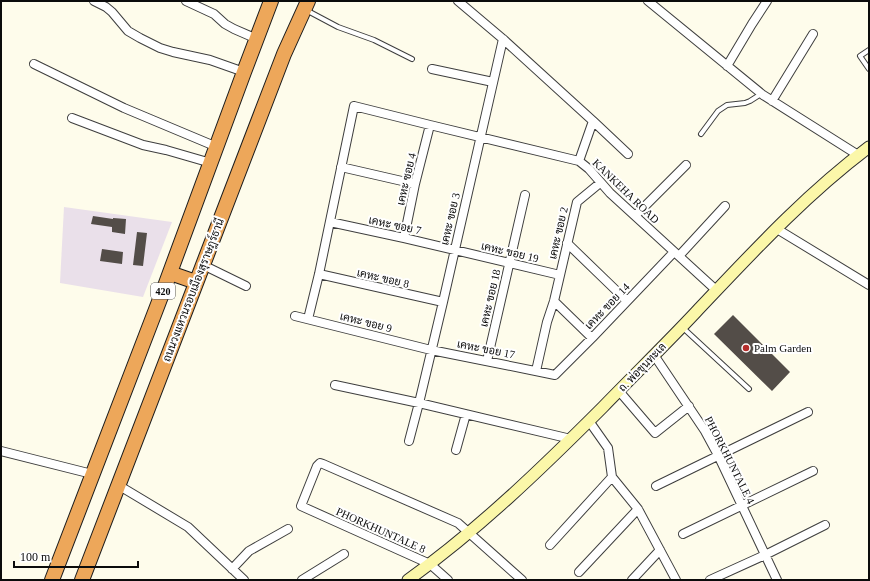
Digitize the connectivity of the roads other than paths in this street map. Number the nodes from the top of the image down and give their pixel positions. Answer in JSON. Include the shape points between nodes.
{"nodes":[{"id":1,"x":94,"y":1,"type":"edge"},
{"id":2,"x":186,"y":1,"type":"edge"},
{"id":3,"x":271,"y":1,"type":"edge"},
{"id":4,"x":458,"y":1,"type":"edge"},
{"id":5,"x":648,"y":1,"type":"edge"},
{"id":6,"x":767,"y":1,"type":"edge"},
{"id":7,"x":306,"y":5,"type":"edge"},
{"id":8,"x":813,"y":34,"type":"dead end"},
{"id":9,"x":257,"y":39,"type":"junction"},
{"id":10,"x":503,"y":39,"type":"junction"},
{"id":11,"x":869,"y":50,"type":"edge"},
{"id":12,"x":412,"y":60,"type":"dead end"},
{"id":13,"x":34,"y":64,"type":"dead end"},
{"id":14,"x":727,"y":66,"type":"junction"},
{"id":15,"x":432,"y":69,"type":"dead end"},
{"id":16,"x":869,"y":69,"type":"edge"},
{"id":17,"x":244,"y":72,"type":"junction"},
{"id":18,"x":493,"y":82,"type":"junction"},
{"id":19,"x":761,"y":94,"type":"junction"},
{"id":20,"x":772,"y":101,"type":"junction"},
{"id":21,"x":72,"y":118,"type":"dead end"},
{"id":22,"x":593,"y":121,"type":"junction"},
{"id":23,"x":430,"y":125,"type":"junction"},
{"id":24,"x":701,"y":134,"type":"dead end"},
{"id":25,"x":480,"y":137,"type":"junction"},
{"id":26,"x":217,"y":147,"type":"junction"},
{"id":27,"x":869,"y":147,"type":"edge"},
{"id":28,"x":628,"y":154,"type":"dead end"},
{"id":29,"x":858,"y":155,"type":"junction"},
{"id":30,"x":579,"y":161,"type":"junction"},
{"id":31,"x":211,"y":163,"type":"junction"},
{"id":32,"x":686,"y":165,"type":"dead end"},
{"id":33,"x":341,"y":167,"type":"junction"},
{"id":34,"x":600,"y":183,"type":"junction"},
{"id":35,"x":415,"y":184,"type":"junction"},
{"id":36,"x":525,"y":195,"type":"dead end"},
{"id":37,"x":725,"y":206,"type":"dead end"},
{"id":38,"x":635,"y":216,"type":"junction"},
{"id":39,"x":330,"y":222,"type":"junction"},
{"id":40,"x":777,"y":229,"type":"junction"},
{"id":41,"x":404,"y":238,"type":"junction"},
{"id":42,"x":567,"y":243,"type":"junction"},
{"id":43,"x":454,"y":250,"type":"junction"},
{"id":44,"x":677,"y":254,"type":"junction"},
{"id":45,"x":509,"y":263,"type":"junction"},
{"id":46,"x":203,"y":265,"type":"junction"},
{"id":47,"x":170,"y":272,"type":"junction"},
{"id":48,"x":319,"y":274,"type":"junction"},
{"id":49,"x":560,"y":275,"type":"junction"},
{"id":50,"x":196,"y":282,"type":"junction"},
{"id":51,"x":869,"y":285,"type":"edge"},
{"id":52,"x":246,"y":286,"type":"dead end"},
{"id":53,"x":716,"y":290,"type":"junction"},
{"id":54,"x":554,"y":301,"type":"junction"},
{"id":55,"x":627,"y":301,"type":"junction"},
{"id":56,"x":443,"y":302,"type":"junction"},
{"id":57,"x":295,"y":316,"type":"dead end"},
{"id":58,"x":308,"y":319,"type":"junction"},
{"id":59,"x":682,"y":327,"type":"junction"},
{"id":60,"x":592,"y":338,"type":"junction"},
{"id":61,"x":431,"y":350,"type":"junction"},
{"id":62,"x":654,"y":355,"type":"junction"},
{"id":63,"x":487,"y":361,"type":"junction"},
{"id":64,"x":536,"y":371,"type":"junction"},
{"id":65,"x":555,"y":375,"type":"joint"},
{"id":66,"x":335,"y":385,"type":"dead end"},
{"id":67,"x":749,"y":389,"type":"dead end"},
{"id":68,"x":619,"y":391,"type":"junction"},
{"id":69,"x":419,"y":403,"type":"junction"},
{"id":70,"x":689,"y":406,"type":"junction"},
{"id":71,"x":808,"y":412,"type":"dead end"},
{"id":72,"x":466,"y":414,"type":"junction"},
{"id":73,"x":589,"y":421,"type":"junction"},
{"id":74,"x":571,"y":439,"type":"junction"},
{"id":75,"x":409,"y":441,"type":"dead end"},
{"id":76,"x":456,"y":450,"type":"dead end"},
{"id":77,"x":1,"y":451,"type":"edge"},
{"id":78,"x":718,"y":455,"type":"junction"},
{"id":79,"x":813,"y":471,"type":"dead end"},
{"id":80,"x":92,"y":474,"type":"junction"},
{"id":81,"x":612,"y":477,"type":"junction"},
{"id":82,"x":118,"y":485,"type":"junction"},
{"id":83,"x":656,"y":486,"type":"dead end"},
{"id":84,"x":741,"y":505,"type":"junction"},
{"id":85,"x":638,"y":509,"type":"junction"},
{"id":86,"x":825,"y":525,"type":"dead end"},
{"id":87,"x":288,"y":529,"type":"dead end"},
{"id":88,"x":469,"y":533,"type":"junction"},
{"id":89,"x":683,"y":534,"type":"dead end"},
{"id":90,"x":550,"y":545,"type":"dead end"},
{"id":91,"x":660,"y":550,"type":"junction"},
{"id":92,"x":344,"y":554,"type":"dead end"},
{"id":93,"x":765,"y":555,"type":"junction"},
{"id":94,"x":430,"y":564,"type":"junction"},
{"id":95,"x":232,"y":569,"type":"junction"},
{"id":96,"x":580,"y":572,"type":"dead end"},
{"id":97,"x":52,"y":580,"type":"edge"},
{"id":98,"x":82,"y":580,"type":"edge"},
{"id":99,"x":244,"y":580,"type":"edge"},
{"id":100,"x":302,"y":580,"type":"edge"},
{"id":101,"x":408,"y":580,"type":"edge"},
{"id":102,"x":448,"y":580,"type":"edge"},
{"id":103,"x":522,"y":580,"type":"edge"},
{"id":104,"x":632,"y":580,"type":"edge"},
{"id":105,"x":676,"y":580,"type":"edge"},
{"id":106,"x":710,"y":580,"type":"edge"},
{"id":107,"x":776,"y":580,"type":"edge"}],
"edges":[{"from":1,"to":17,"type":"street","via":[[106,7],[128,31],[160,48],[210,60]]},
{"from":2,"to":9,"type":"street","via":[[214,14],[234,29]]},
{"from":3,"to":9,"type":"highway","number":"420"},
{"from":4,"to":10,"type":"street"},
{"from":5,"to":14,"type":"street"},
{"from":6,"to":14,"type":"street"},
{"from":7,"to":12,"type":"lane","via":[[338,27],[374,40]]},
{"from":7,"to":46,"type":"highway","name":"ถนนวงแหวนรอบเมืองสุราษฎร์ธานี","number":"420","via":[[284,54]]},
{"from":8,"to":20,"type":"street"},
{"from":9,"to":17,"type":"highway","number":"420"},
{"from":10,"to":18,"type":"street","name":"เคหะ ขอย 3"},
{"from":10,"to":22,"type":"street"},
{"from":11,"to":16,"type":"lane","via":[[860,56]]},
{"from":13,"to":26,"type":"street","via":[[124,108]]},
{"from":14,"to":19,"type":"street"},
{"from":15,"to":18,"type":"street"},
{"from":17,"to":26,"type":"highway","number":"420"},
{"from":18,"to":25,"type":"street","name":"เคหะ ขอย 3"},
{"from":19,"to":20,"type":"street"},
{"from":19,"to":24,"type":"lane","via":[[750,102],[727,105],[718,111]]},
{"from":20,"to":29,"type":"street"},
{"from":21,"to":31,"type":"street","via":[[143,145]]},
{"from":22,"to":28,"type":"street"},
{"from":22,"to":30,"type":"street","name":"KANKEHA ROAD"},
{"from":23,"to":25,"type":"street"},
{"from":23,"to":33,"type":"street","via":[[354,106]]},
{"from":23,"to":35,"type":"street","name":"เคหะ ซอย 4"},
{"from":25,"to":30,"type":"street"},
{"from":25,"to":43,"type":"street","name":"เคหะ ขอย 3"},
{"from":26,"to":31,"type":"highway","number":"420"},
{"from":27,"to":29,"type":"street","name":"ถ. พ่อขุนทะเล"},
{"from":29,"to":40,"type":"street","name":"ถ. พ่อขุนทะเล","via":[[824,183]]},
{"from":30,"to":34,"type":"street","name":"KANKEHA ROAD"},
{"from":31,"to":47,"type":"highway","number":"420"},
{"from":32,"to":38,"type":"street"},
{"from":33,"to":35,"type":"street"},
{"from":33,"to":39,"type":"street"},
{"from":34,"to":38,"type":"street","name":"KANKEHA ROAD"},
{"from":34,"to":42,"type":"street","name":"เคหะ ขอย 2","via":[[577,202]]},
{"from":35,"to":41,"type":"street","name":"เคหะ ซอย 4"},
{"from":36,"to":45,"type":"street","name":"เคหะ ขอย 18"},
{"from":37,"to":44,"type":"street","name":"เคหะ ขอย 14"},
{"from":38,"to":44,"type":"street","name":"KANKEHA ROAD"},
{"from":39,"to":41,"type":"street","name":"เคหะ ซอย 7"},
{"from":39,"to":48,"type":"street"},
{"from":40,"to":51,"type":"street"},
{"from":40,"to":53,"type":"street","name":"ถ. พ่อขุนทะเล"},
{"from":41,"to":43,"type":"street","name":"เคหะ ซอย 7"},
{"from":42,"to":49,"type":"street","name":"เคหะ ขอย 2"},
{"from":42,"to":55,"type":"street"},
{"from":43,"to":45,"type":"street","name":"เคหะ ขอย 19"},
{"from":43,"to":56,"type":"street","name":"เคหะ ขอย 3"},
{"from":44,"to":53,"type":"street","name":"KANKEHA ROAD"},
{"from":44,"to":55,"type":"street","name":"เคหะ ขอย 14"},
{"from":45,"to":49,"type":"street","name":"เคหะ ขอย 19"},
{"from":45,"to":63,"type":"street","name":"เคหะ ขอย 18"},
{"from":46,"to":50,"type":"highway","name":"ถนนวงแหวนรอบเมืองสุราษฎร์ธานี","number":"420"},
{"from":46,"to":52,"type":"street"},
{"from":47,"to":50,"type":"highway"},
{"from":47,"to":80,"type":"highway","number":"420"},
{"from":48,"to":56,"type":"street","name":"เคหะ ขอย 8"},
{"from":48,"to":58,"type":"street"},
{"from":49,"to":54,"type":"street"},
{"from":50,"to":82,"type":"highway","name":"ถนนวงแหวนรอบเมืองสุราษฎร์ธานี","number":"420"},
{"from":53,"to":59,"type":"street","name":"ถ. พ่อขุนทะเล"},
{"from":54,"to":60,"type":"street"},
{"from":54,"to":64,"type":"street"},
{"from":55,"to":60,"type":"street","name":"เคหะ ขอย 14"},
{"from":56,"to":61,"type":"street","name":"เคหะ ขอย 3"},
{"from":57,"to":58,"type":"street","name":"เคหะ ขอย 9"},
{"from":58,"to":61,"type":"street","name":"เคหะ ขอย 9"},
{"from":59,"to":62,"type":"street","name":"ถ. พ่อขุนทะเล"},
{"from":59,"to":67,"type":"lane"},
{"from":60,"to":65,"type":"street","name":"เคหะ ขอย 14"},
{"from":61,"to":63,"type":"street","name":"เคหะ ขอย 17"},
{"from":61,"to":69,"type":"street","name":"เคหะ ขอย 3"},
{"from":62,"to":68,"type":"street","name":"ถ. พ่อขุนทะเล"},
{"from":62,"to":70,"type":"street","name":"PHORKHUNTALE 4"},
{"from":63,"to":64,"type":"street","name":"เคหะ ขอย 17"},
{"from":64,"to":65,"type":"street","name":"เคหะ ขอย 17"},
{"from":66,"to":69,"type":"street"},
{"from":68,"to":70,"type":"street","via":[[655,433]]},
{"from":68,"to":73,"type":"street","name":"ถ. พ่อขุนทะเล"},
{"from":69,"to":72,"type":"street"},
{"from":69,"to":75,"type":"street","name":"เคหะ ขอย 3"},
{"from":70,"to":78,"type":"street","name":"PHORKHUNTALE 4"},
{"from":71,"to":78,"type":"street"},
{"from":72,"to":74,"type":"street"},
{"from":72,"to":76,"type":"street"},
{"from":73,"to":74,"type":"street","name":"ถ. พ่อขุนทะเล"},
{"from":73,"to":81,"type":"street","via":[[608,448]]},
{"from":74,"to":88,"type":"street","name":"ถ. พ่อขุนทะเล"},
{"from":77,"to":80,"type":"street"},
{"from":78,"to":83,"type":"street"},
{"from":78,"to":84,"type":"street","name":"PHORKHUNTALE 4"},
{"from":79,"to":84,"type":"street"},
{"from":80,"to":97,"type":"highway","number":"420"},
{"from":81,"to":85,"type":"street"},
{"from":81,"to":90,"type":"street"},
{"from":82,"to":95,"type":"street","via":[[188,527]]},
{"from":82,"to":98,"type":"highway","name":"ถนนวงแหวนรอบเมืองสุราษฎร์ธานี","number":"420"},
{"from":84,"to":89,"type":"street"},
{"from":84,"to":93,"type":"street","name":"PHORKHUNTALE 4"},
{"from":85,"to":91,"type":"street"},
{"from":85,"to":96,"type":"street"},
{"from":86,"to":93,"type":"street"},
{"from":87,"to":95,"type":"street","via":[[249,551]]},
{"from":88,"to":94,"type":"street","name":"ถ. พ่อขุนทะเล"},
{"from":88,"to":94,"type":"street","name":"PHORKHUNTALE 8","via":[[458,523],[323,464],[317,466],[301,506]]},
{"from":88,"to":103,"type":"street"},
{"from":91,"to":104,"type":"street"},
{"from":91,"to":105,"type":"street"},
{"from":92,"to":100,"type":"street"},
{"from":93,"to":106,"type":"street"},
{"from":93,"to":107,"type":"street","name":"PHORKHUNTALE 4"},
{"from":94,"to":101,"type":"street","name":"ถ. พ่อขุนทะเล"},
{"from":94,"to":102,"type":"street","name":"PHORKHUNTALE 8"},
{"from":95,"to":99,"type":"street"}]}
